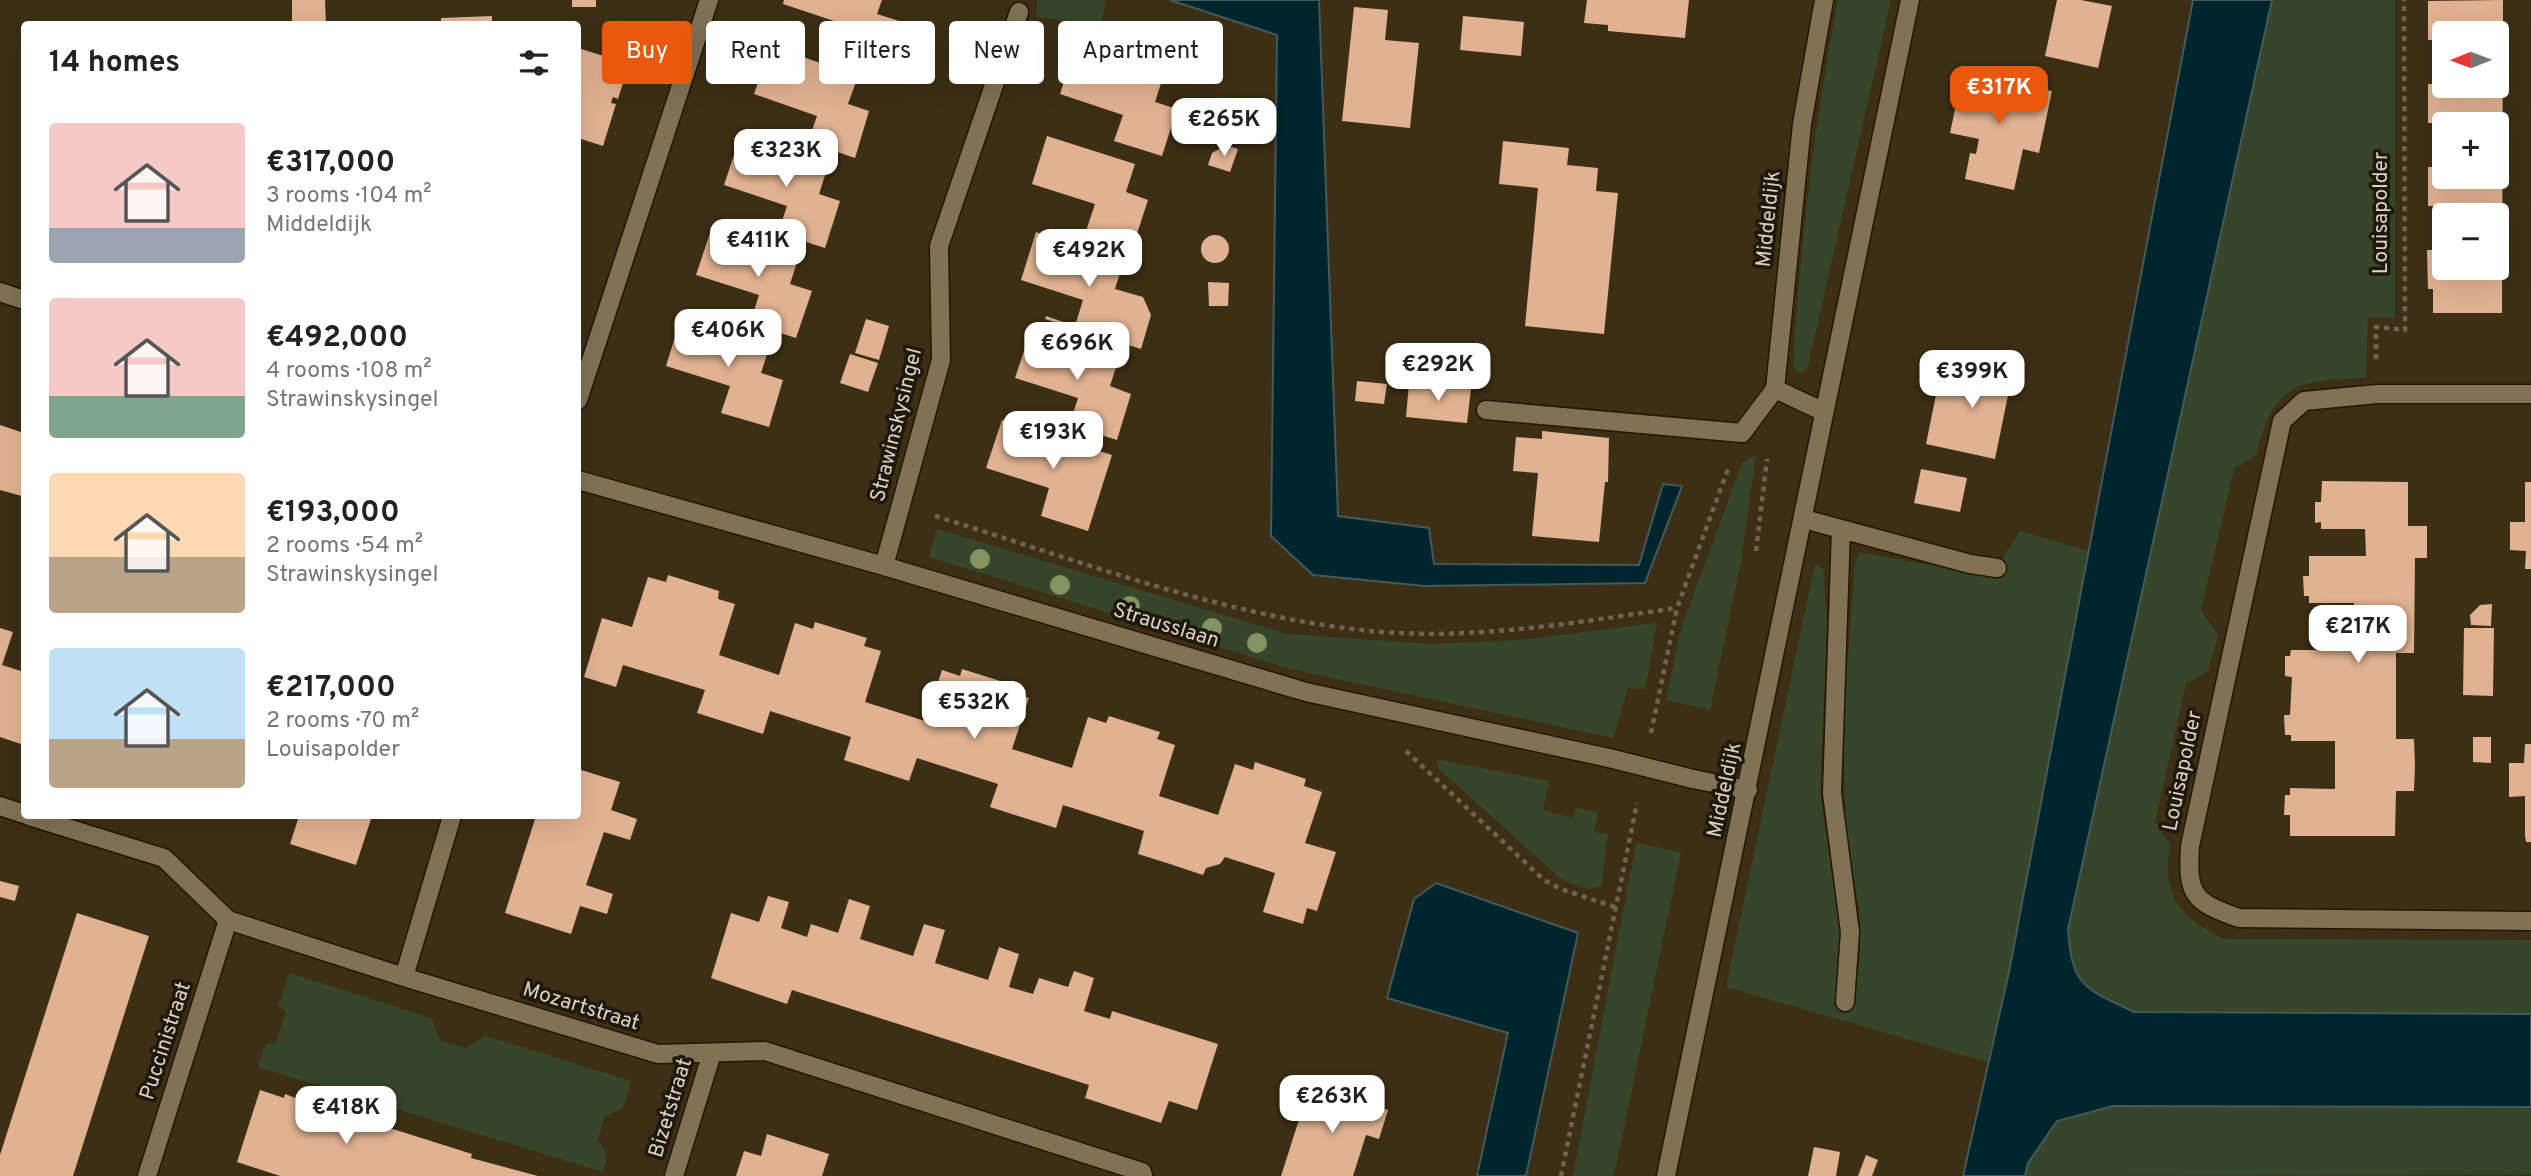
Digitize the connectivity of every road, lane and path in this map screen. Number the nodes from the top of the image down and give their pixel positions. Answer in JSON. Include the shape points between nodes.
{"nodes":[{"id":1,"x":709,"y":0,"type":"edge"},
{"id":2,"x":1824,"y":0,"type":"edge"},
{"id":3,"x":1910,"y":0,"type":"edge"},
{"id":4,"x":2404,"y":0,"type":"edge"},
{"id":5,"x":1019,"y":12,"type":"dead end"},
{"id":6,"x":0,"y":292,"type":"edge"},
{"id":7,"x":21,"y":299,"type":"edge"},
{"id":8,"x":1775,"y":389,"type":"junction"},
{"id":9,"x":581,"y":391,"type":"edge"},
{"id":10,"x":2376,"y":394,"type":"junction"},
{"id":11,"x":2531,"y":394,"type":"edge"},
{"id":12,"x":1486,"y":410,"type":"dead end"},
{"id":13,"x":1824,"y":412,"type":"junction"},
{"id":14,"x":581,"y":481,"type":"edge"},
{"id":15,"x":901,"y":506,"type":"junction"},
{"id":16,"x":1804,"y":519,"type":"junction"},
{"id":17,"x":1841,"y":529,"type":"junction"},
{"id":18,"x":884,"y":566,"type":"junction"},
{"id":19,"x":1997,"y":568,"type":"dead end"},
{"id":20,"x":1677,"y":608,"type":"dead end"},
{"id":21,"x":1400,"y":746,"type":"dead end"},
{"id":22,"x":1748,"y":790,"type":"junction"},
{"id":23,"x":0,"y":807,"type":"edge"},
{"id":24,"x":21,"y":813,"type":"edge"},
{"id":25,"x":40,"y":819,"type":"edge"},
{"id":26,"x":451,"y":819,"type":"edge"},
{"id":27,"x":1615,"y":907,"type":"dead end"},
{"id":28,"x":228,"y":920,"type":"junction"},
{"id":29,"x":2531,"y":921,"type":"edge"},
{"id":30,"x":404,"y":977,"type":"junction"},
{"id":31,"x":1845,"y":1002,"type":"dead end"},
{"id":32,"x":712,"y":1053,"type":"junction"},
{"id":33,"x":147,"y":1176,"type":"edge"},
{"id":34,"x":674,"y":1176,"type":"edge"},
{"id":35,"x":1143,"y":1176,"type":"edge"},
{"id":36,"x":1666,"y":1176,"type":"edge"}],
"edges":[{"from":1,"to":9,"type":"street"},
{"from":2,"to":8,"type":"street","name":"Middeldijk","via":[[1802,124]]},
{"from":3,"to":13,"type":"street","name":"Middeldijk"},
{"from":4,"to":10,"type":"path","name":"Louisapolder","via":[[2404,330],[2376,327]]},
{"from":5,"to":15,"type":"street","name":"Strawinskysingel","via":[[939,246],[941,360]]},
{"from":6,"to":7,"type":"street"},
{"from":8,"to":12,"type":"street","via":[[1742,433]]},
{"from":8,"to":13,"type":"street"},
{"from":10,"to":11,"type":"street","name":"Louisapolder"},
{"from":10,"to":29,"type":"street","name":"Louisapolder","via":[[2304,401],[2282,421],[2190,846],[2188,879],[2206,906],[2239,918]]},
{"from":13,"to":16,"type":"street","name":"Middeldijk"},
{"from":14,"to":18,"type":"street","name":"Strausslaan"},
{"from":15,"to":18,"type":"street","name":"Strawinskysingel"},
{"from":15,"to":20,"type":"path","via":[[1203,598],[1371,631],[1450,632],[1564,624]]},
{"from":16,"to":17,"type":"street"},
{"from":16,"to":22,"type":"street","name":"Middeldijk"},
{"from":17,"to":19,"type":"street"},
{"from":17,"to":31,"type":"street","via":[[1832,793],[1850,932]]},
{"from":18,"to":22,"type":"street","name":"Strausslaan","bridge":true,"via":[[1306,692]]},
{"from":21,"to":27,"type":"path","via":[[1544,880]]},
{"from":22,"to":36,"type":"street","name":"Middeldijk"},
{"from":23,"to":24,"type":"street","name":"Mozartstraat"},
{"from":25,"to":28,"type":"street","name":"Mozartstraat","via":[[164,858]]},
{"from":26,"to":30,"type":"street"},
{"from":28,"to":30,"type":"street","name":"Mozartstraat"},
{"from":28,"to":33,"type":"street","name":"Puccinistraat"},
{"from":30,"to":32,"type":"street","name":"Mozartstraat","via":[[658,1054]]},
{"from":32,"to":34,"type":"street","name":"Bizetstraat"},
{"from":32,"to":35,"type":"street","name":"Mozartstraat","via":[[765,1051]]}]}
